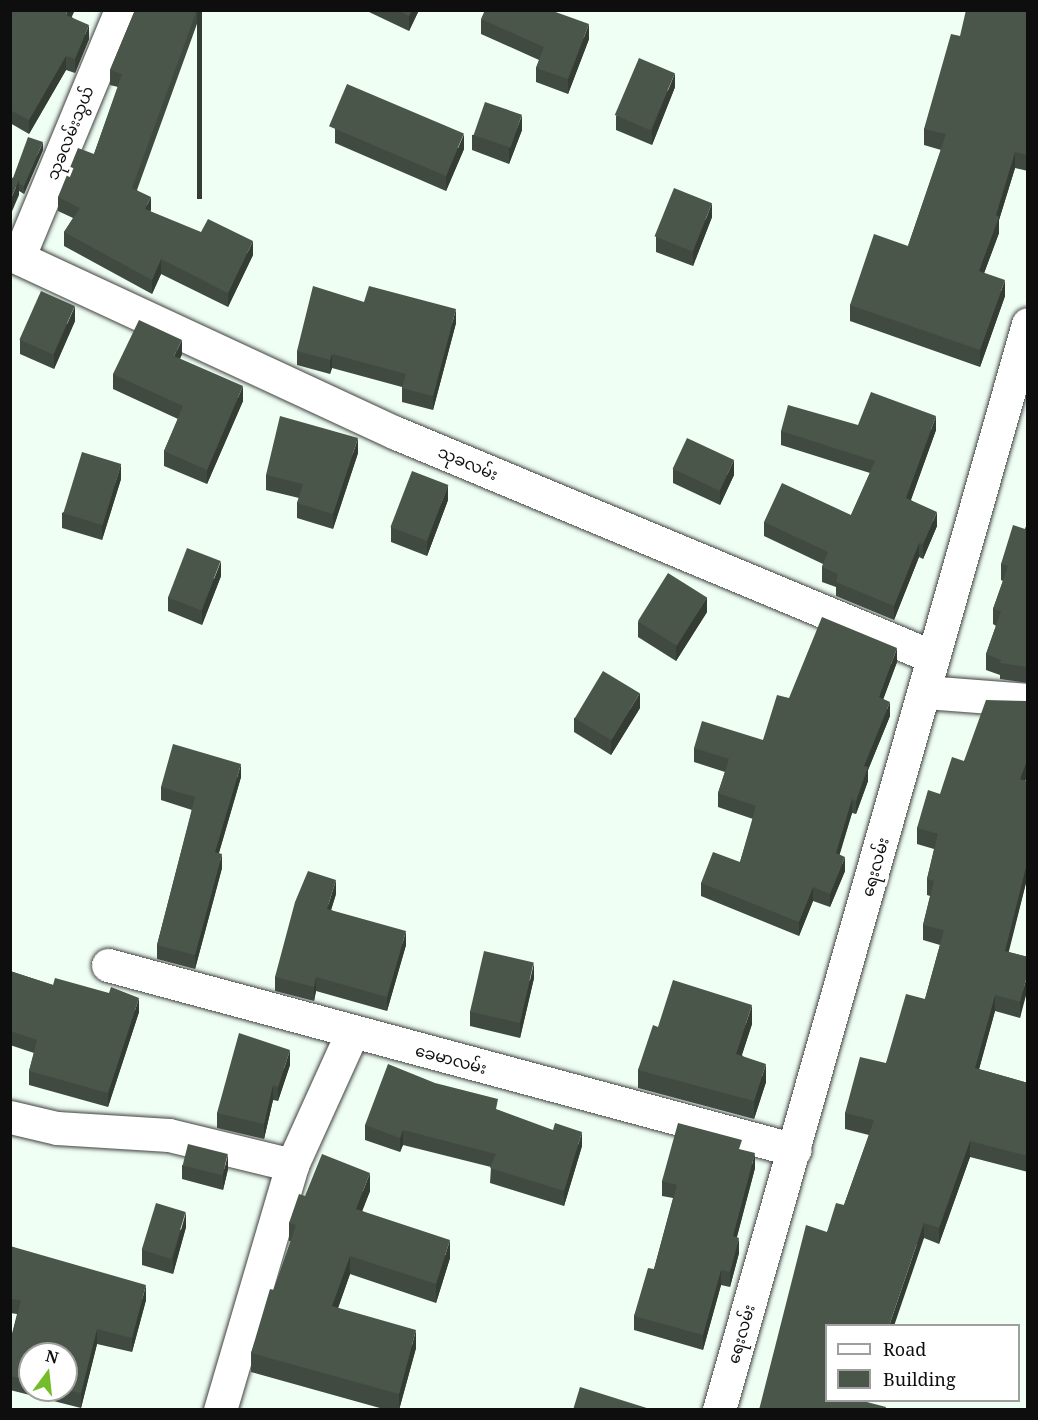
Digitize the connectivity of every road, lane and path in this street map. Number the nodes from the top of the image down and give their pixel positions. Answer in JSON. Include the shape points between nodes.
{"nodes":[{"id":1,"x":121,"y":10,"type":"edge"},
{"id":2,"x":15,"y":255,"type":"edge"},
{"id":3,"x":1028,"y":324,"type":"edge"},
{"id":4,"x":933,"y":657,"type":"junction"},
{"id":5,"x":925,"y":692,"type":"junction"},
{"id":6,"x":1028,"y":700,"type":"edge"},
{"id":7,"x":108,"y":965,"type":"dead end"},
{"id":8,"x":352,"y":1033,"type":"junction"},
{"id":9,"x":10,"y":1117,"type":"edge"},
{"id":10,"x":795,"y":1150,"type":"junction"},
{"id":11,"x":292,"y":1165,"type":"junction"},
{"id":12,"x":220,"y":1410,"type":"edge"},
{"id":13,"x":719,"y":1410,"type":"edge"}],
"edges":[{"from":1,"to":2,"type":"street","name":"သုခလမ်းသွယ်"},
{"from":2,"to":4,"type":"street","name":"သုခလမ်း","via":[[396,433]]},
{"from":3,"to":4,"type":"street","name":"ရေးလမ်း"},
{"from":4,"to":5,"type":"street","name":"ရေးလမ်း"},
{"from":5,"to":6,"type":"street"},
{"from":5,"to":10,"type":"street","name":"ရေးလမ်း"},
{"from":7,"to":8,"type":"street","name":"ခေမာလမ်း"},
{"from":8,"to":10,"type":"street","name":"ခေမာလမ်း"},
{"from":8,"to":11,"type":"street"},
{"from":9,"to":11,"type":"street","via":[[57,1128],[168,1135]]},
{"from":10,"to":13,"type":"street","name":"ရေးလမ်း"},
{"from":11,"to":12,"type":"street"}]}
